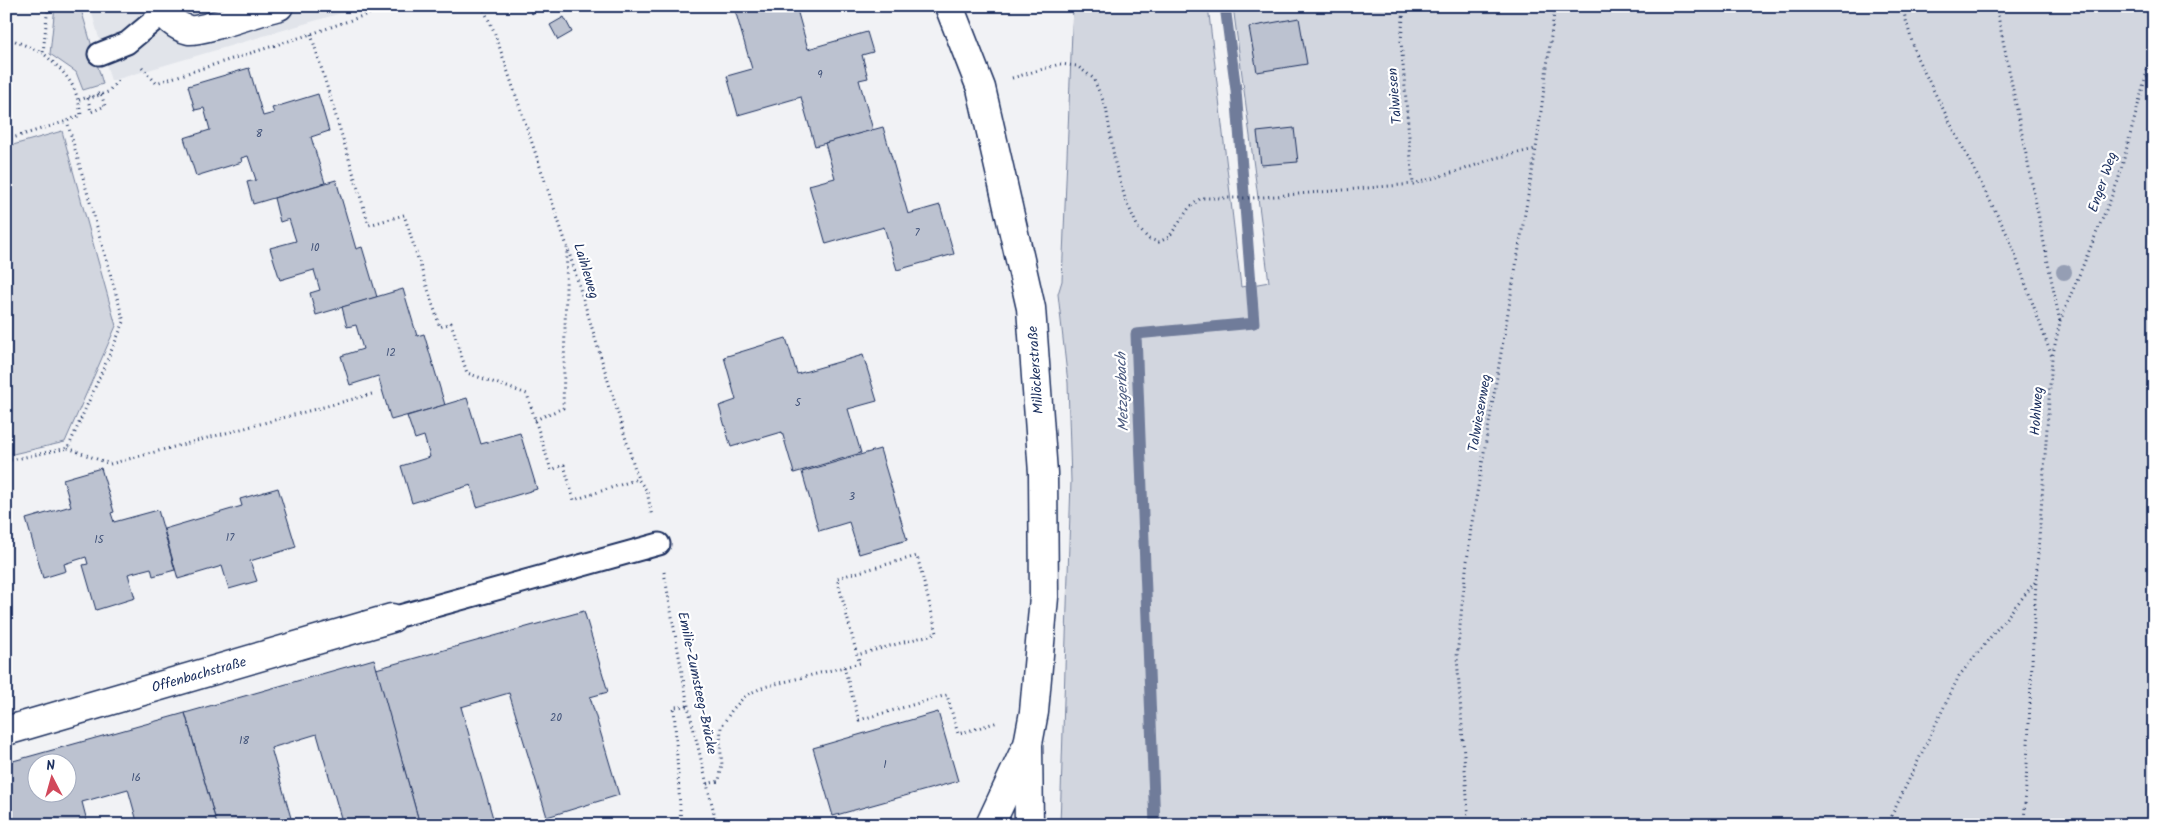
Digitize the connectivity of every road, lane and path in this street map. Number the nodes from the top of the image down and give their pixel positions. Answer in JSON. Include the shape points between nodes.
{"nodes":[{"id":1,"x":48,"y":6,"type":"edge"},
{"id":2,"x":391,"y":6,"type":"edge"},
{"id":3,"x":482,"y":6,"type":"edge"},
{"id":4,"x":948,"y":6,"type":"edge"},
{"id":5,"x":1404,"y":6,"type":"edge"},
{"id":6,"x":1555,"y":6,"type":"edge"},
{"id":7,"x":1902,"y":6,"type":"edge"},
{"id":8,"x":1996,"y":6,"type":"edge"},
{"id":9,"x":264,"y":8,"type":"edge"},
{"id":10,"x":162,"y":10,"type":"edge"},
{"id":11,"x":312,"y":34,"type":"junction"},
{"id":12,"x":6,"y":37,"type":"edge"},
{"id":13,"x":2154,"y":45,"type":"edge"},
{"id":14,"x":43,"y":53,"type":"junction"},
{"id":15,"x":98,"y":54,"type":"dead end"},
{"id":16,"x":156,"y":82,"type":"dead end"},
{"id":17,"x":981,"y":88,"type":"junction"},
{"id":18,"x":108,"y":92,"type":"dead end"},
{"id":19,"x":79,"y":100,"type":"junction"},
{"id":20,"x":68,"y":121,"type":"junction"},
{"id":21,"x":6,"y":140,"type":"edge"},
{"id":22,"x":1536,"y":149,"type":"junction"},
{"id":23,"x":1413,"y":184,"type":"junction"},
{"id":24,"x":567,"y":246,"type":"junction"},
{"id":25,"x":2060,"y":322,"type":"junction"},
{"id":26,"x":2052,"y":358,"type":"junction"},
{"id":27,"x":372,"y":394,"type":"dead end"},
{"id":28,"x":535,"y":420,"type":"junction"},
{"id":29,"x":68,"y":448,"type":"junction"},
{"id":30,"x":6,"y":461,"type":"edge"},
{"id":31,"x":638,"y":479,"type":"junction"},
{"id":32,"x":658,"y":544,"type":"junction"},
{"id":33,"x":2036,"y":581,"type":"junction"},
{"id":34,"x":392,"y":618,"type":"joint"},
{"id":35,"x":857,"y":655,"type":"junction"},
{"id":36,"x":844,"y":667,"type":"junction"},
{"id":37,"x":688,"y":706,"type":"junction"},
{"id":38,"x":1034,"y":712,"type":"junction"},
{"id":39,"x":6,"y":732,"type":"edge"},
{"id":40,"x":1028,"y":744,"type":"junction"},
{"id":41,"x":707,"y":784,"type":"junction"},
{"id":42,"x":680,"y":825,"type":"edge"},
{"id":43,"x":717,"y":825,"type":"edge"},
{"id":44,"x":990,"y":825,"type":"edge"},
{"id":45,"x":1030,"y":825,"type":"edge"},
{"id":46,"x":1469,"y":825,"type":"edge"},
{"id":47,"x":1887,"y":825,"type":"edge"},
{"id":48,"x":2024,"y":825,"type":"edge"}],
"edges":[{"from":1,"to":14,"type":"path"},
{"from":2,"to":11,"type":"path"},
{"from":3,"to":24,"type":"path","name":"Laihleweg","via":[[494,31]]},
{"from":4,"to":17,"type":"street","name":"Millöckerstraße"},
{"from":5,"to":23,"type":"path","name":"Talwiesen","via":[[1402,41]]},
{"from":6,"to":22,"type":"path","name":"Talwiesenweg"},
{"from":7,"to":26,"type":"path","via":[[1916,56],[2009,238]]},
{"from":8,"to":25,"type":"path","name":"Hohlweg"},
{"from":9,"to":10,"type":"street","via":[[190,30],[176,24]]},
{"from":10,"to":15,"type":"lane","via":[[127,43]]},
{"from":11,"to":16,"type":"path"},
{"from":11,"to":28,"type":"path","via":[[369,226],[404,215],[440,327],[451,323],[467,373],[528,394]]},
{"from":12,"to":14,"type":"path"},
{"from":13,"to":25,"type":"path","name":"Enger Weg","via":[[2118,181]]},
{"from":14,"to":19,"type":"path","via":[[69,76]]},
{"from":17,"to":23,"type":"path","via":[[1060,64],[1077,66],[1092,78],[1106,106],[1115,163],[1125,198],[1138,228],[1149,239],[1159,242],[1169,237],[1189,208],[1201,198],[1252,198]]},
{"from":17,"to":38,"type":"street","name":"Millöckerstraße","via":[[1031,308],[1043,474],[1044,597]]},
{"from":18,"to":19,"type":"path","via":[[101,94],[88,99],[91,112],[105,106],[103,100],[102,93]]},
{"from":19,"to":20,"type":"path","via":[[81,115]]},
{"from":20,"to":21,"type":"path"},
{"from":20,"to":29,"type":"path","via":[[124,322]]},
{"from":22,"to":23,"type":"path","via":[[1494,158]]},
{"from":22,"to":46,"type":"path","name":"Talwiesenweg","via":[[1463,595],[1457,657]]},
{"from":24,"to":28,"type":"path","via":[[563,408]]},
{"from":24,"to":31,"type":"path","name":"Laihleweg"},
{"from":25,"to":26,"type":"path","name":"Hohlweg"},
{"from":26,"to":33,"type":"path","name":"Hohlweg"},
{"from":27,"to":29,"type":"path","via":[[110,464]]},
{"from":28,"to":31,"type":"path","via":[[551,470],[564,466],[574,500]]},
{"from":29,"to":30,"type":"path"},
{"from":31,"to":32,"type":"path","name":"Laihleweg","via":[[647,491]]},
{"from":32,"to":34,"type":"lane"},
{"from":32,"to":37,"type":"path","name":"Emilie-Zumsteeg-Brücke"},
{"from":33,"to":47,"type":"path","via":[[1959,676]]},
{"from":33,"to":48,"type":"path","name":"Hohlweg"},
{"from":34,"to":39,"type":"street","name":"Offenbachstraße"},
{"from":35,"to":35,"type":"path","via":[[837,578],[917,556],[937,633]]},
{"from":35,"to":36,"type":"path","via":[[860,663]]},
{"from":36,"to":38,"type":"path","via":[[859,720],[947,695],[958,734]]},
{"from":36,"to":41,"type":"path","via":[[764,687],[746,695],[721,727],[719,781]]},
{"from":37,"to":41,"type":"path","name":"Emilie-Zumsteeg-Brücke"},
{"from":37,"to":42,"type":"path","via":[[674,707]]},
{"from":38,"to":40,"type":"street","name":"Millöckerstraße"},
{"from":40,"to":44,"type":"street","name":"Millöckerstraße"},
{"from":40,"to":45,"type":"street","name":"Millöckerstraße"},
{"from":41,"to":43,"type":"path","name":"Emilie-Zumsteeg-Brücke"}]}
